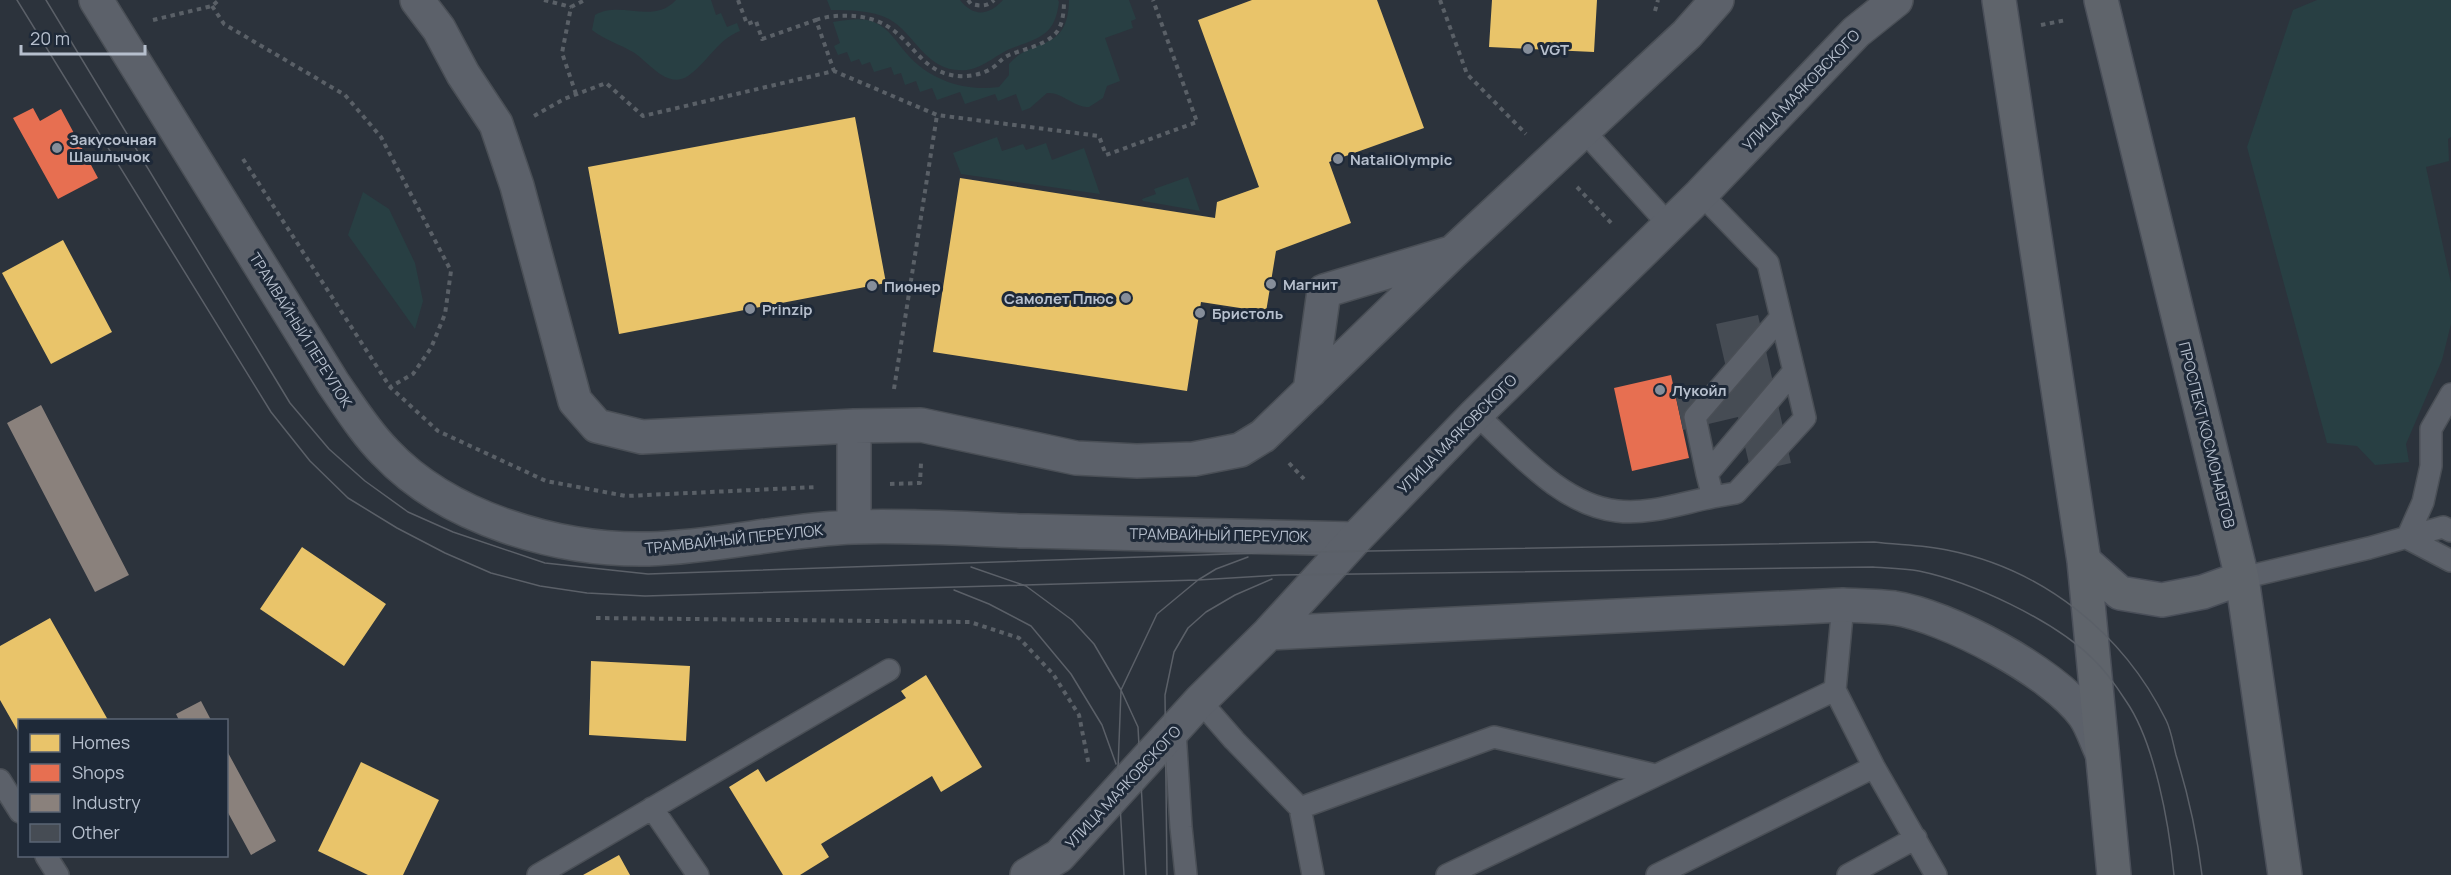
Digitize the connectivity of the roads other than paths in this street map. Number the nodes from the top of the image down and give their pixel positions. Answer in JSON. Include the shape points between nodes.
{"nodes":[{"id":1,"x":417,"y":0,"type":"edge"},
{"id":2,"x":1717,"y":0,"type":"edge"},
{"id":3,"x":1896,"y":0,"type":"edge"},
{"id":4,"x":1999,"y":0,"type":"edge"},
{"id":5,"x":2101,"y":0,"type":"edge"},
{"id":6,"x":105,"y":13,"type":"edge"},
{"id":7,"x":1583,"y":130,"type":"junction"},
{"id":8,"x":1701,"y":194,"type":"junction"},
{"id":9,"x":1669,"y":225,"type":"junction"},
{"id":10,"x":1452,"y":253,"type":"junction"},
{"id":11,"x":1781,"y":318,"type":"junction"},
{"id":12,"x":1794,"y":371,"type":"junction"},
{"id":13,"x":1310,"y":391,"type":"junction"},
{"id":14,"x":2451,"y":394,"type":"edge"},
{"id":15,"x":1476,"y":414,"type":"junction"},
{"id":16,"x":854,"y":426,"type":"junction"},
{"id":17,"x":1707,"y":474,"type":"junction"},
{"id":18,"x":1713,"y":497,"type":"junction"},
{"id":19,"x":854,"y":527,"type":"junction"},
{"id":20,"x":2451,"y":531,"type":"edge"},
{"id":21,"x":1355,"y":538,"type":"junction"},
{"id":22,"x":2407,"y":538,"type":"junction"},
{"id":23,"x":2084,"y":561,"type":"junction"},
{"id":24,"x":2451,"y":561,"type":"edge"},
{"id":25,"x":2242,"y":578,"type":"junction"},
{"id":26,"x":1843,"y":605,"type":"junction"},
{"id":27,"x":1269,"y":633,"type":"junction"},
{"id":28,"x":889,"y":670,"type":"dead end"},
{"id":29,"x":1835,"y":690,"type":"junction"},
{"id":30,"x":1200,"y":701,"type":"junction"},
{"id":31,"x":1175,"y":731,"type":"junction"},
{"id":32,"x":2103,"y":756,"type":"junction"},
{"id":33,"x":1874,"y":767,"type":"junction"},
{"id":34,"x":1655,"y":775,"type":"junction"},
{"id":35,"x":0,"y":780,"type":"edge"},
{"id":36,"x":652,"y":808,"type":"junction"},
{"id":37,"x":1300,"y":808,"type":"junction"},
{"id":38,"x":18,"y":809,"type":"edge"},
{"id":39,"x":1916,"y":838,"type":"junction"},
{"id":40,"x":47,"y":857,"type":"edge"},
{"id":41,"x":58,"y":875,"type":"edge"},
{"id":42,"x":538,"y":875,"type":"edge"},
{"id":43,"x":698,"y":875,"type":"edge"},
{"id":44,"x":1027,"y":875,"type":"edge"},
{"id":45,"x":1186,"y":875,"type":"edge"},
{"id":46,"x":1313,"y":875,"type":"edge"},
{"id":47,"x":1447,"y":875,"type":"edge"},
{"id":48,"x":1657,"y":875,"type":"edge"},
{"id":49,"x":1848,"y":875,"type":"edge"},
{"id":50,"x":1936,"y":875,"type":"edge"},
{"id":51,"x":2115,"y":875,"type":"edge"},
{"id":52,"x":2285,"y":875,"type":"edge"}],
"edges":[{"from":1,"to":16,"type":"street","via":[[495,124],[517,186],[575,401],[597,426],[642,437]]},
{"from":2,"to":7,"type":"street","via":[[1687,34]]},
{"from":3,"to":8,"type":"street","name":"УЛИЦА МАЯКОВСКОГО","via":[[1856,32]]},
{"from":4,"to":23,"type":"main road"},
{"from":5,"to":25,"type":"main road","name":"ПРОСПЕКТ КОСМОНАВТОВ"},
{"from":6,"to":19,"type":"street","name":"ТРАМВАЙНЫЙ ПЕРЕУЛОК","via":[[333,383],[385,452],[417,481],[494,522],[578,544],[611,548],[651,549]]},
{"from":7,"to":9,"type":"lane"},
{"from":7,"to":10,"type":"street"},
{"from":8,"to":9,"type":"street","name":"УЛИЦА МАЯКОВСКОГО"},
{"from":8,"to":11,"type":"lane","via":[[1768,262]]},
{"from":9,"to":15,"type":"street","name":"УЛИЦА МАЯКОВСКОГО"},
{"from":10,"to":13,"type":"street"},
{"from":10,"to":13,"type":"street","via":[[1324,291]]},
{"from":11,"to":12,"type":"lane"},
{"from":11,"to":17,"type":"lane","via":[[1695,417]]},
{"from":12,"to":17,"type":"lane"},
{"from":12,"to":18,"type":"lane","via":[[1805,418],[1736,493]]},
{"from":13,"to":16,"type":"street","via":[[1263,436],[1240,450],[1194,459],[1076,458],[921,425]]},
{"from":14,"to":22,"type":"lane","via":[[2431,429],[2431,466],[2423,502]]},
{"from":15,"to":18,"type":"lane","via":[[1562,492],[1586,503],[1617,511],[1650,510]]},
{"from":15,"to":21,"type":"street","name":"УЛИЦА МАЯКОВСКОГО"},
{"from":16,"to":19,"type":"street"},
{"from":17,"to":18,"type":"lane"},
{"from":19,"to":21,"type":"street","name":"ТРАМВАЙНЫЙ ПЕРЕУЛОК"},
{"from":20,"to":22,"type":"lane","via":[[2443,527]]},
{"from":21,"to":27,"type":"street","name":"УЛИЦА МАЯКОВСКОГО"},
{"from":22,"to":24,"type":"lane"},
{"from":22,"to":25,"type":"lane"},
{"from":23,"to":25,"type":"main road","via":[[2120,593],[2162,600],[2203,592]]},
{"from":23,"to":32,"type":"main road"},
{"from":25,"to":52,"type":"main road","name":"ПРОСПЕКТ КОСМОНАВТОВ"},
{"from":26,"to":27,"type":"street"},
{"from":26,"to":29,"type":"lane"},
{"from":26,"to":32,"type":"street","via":[[1923,616],[1956,628],[2034,671],[2073,701],[2086,717]]},
{"from":27,"to":30,"type":"street","name":"УЛИЦА МАЯКОВСКОГО"},
{"from":28,"to":36,"type":"lane"},
{"from":29,"to":33,"type":"lane"},
{"from":29,"to":34,"type":"lane"},
{"from":30,"to":31,"type":"street","name":"УЛИЦА МАЯКОВСКОГО"},
{"from":30,"to":37,"type":"lane"},
{"from":31,"to":44,"type":"street","name":"УЛИЦА МАЯКОВСКОГО","via":[[1059,856]]},
{"from":31,"to":45,"type":"lane"},
{"from":32,"to":51,"type":"main road"},
{"from":33,"to":39,"type":"lane"},
{"from":33,"to":48,"type":"lane"},
{"from":34,"to":37,"type":"lane","via":[[1494,737]]},
{"from":34,"to":47,"type":"lane"},
{"from":35,"to":38,"type":"lane"},
{"from":36,"to":42,"type":"lane"},
{"from":36,"to":43,"type":"lane"},
{"from":37,"to":46,"type":"lane"},
{"from":39,"to":49,"type":"lane"},
{"from":39,"to":50,"type":"lane"},
{"from":40,"to":41,"type":"lane"}]}
